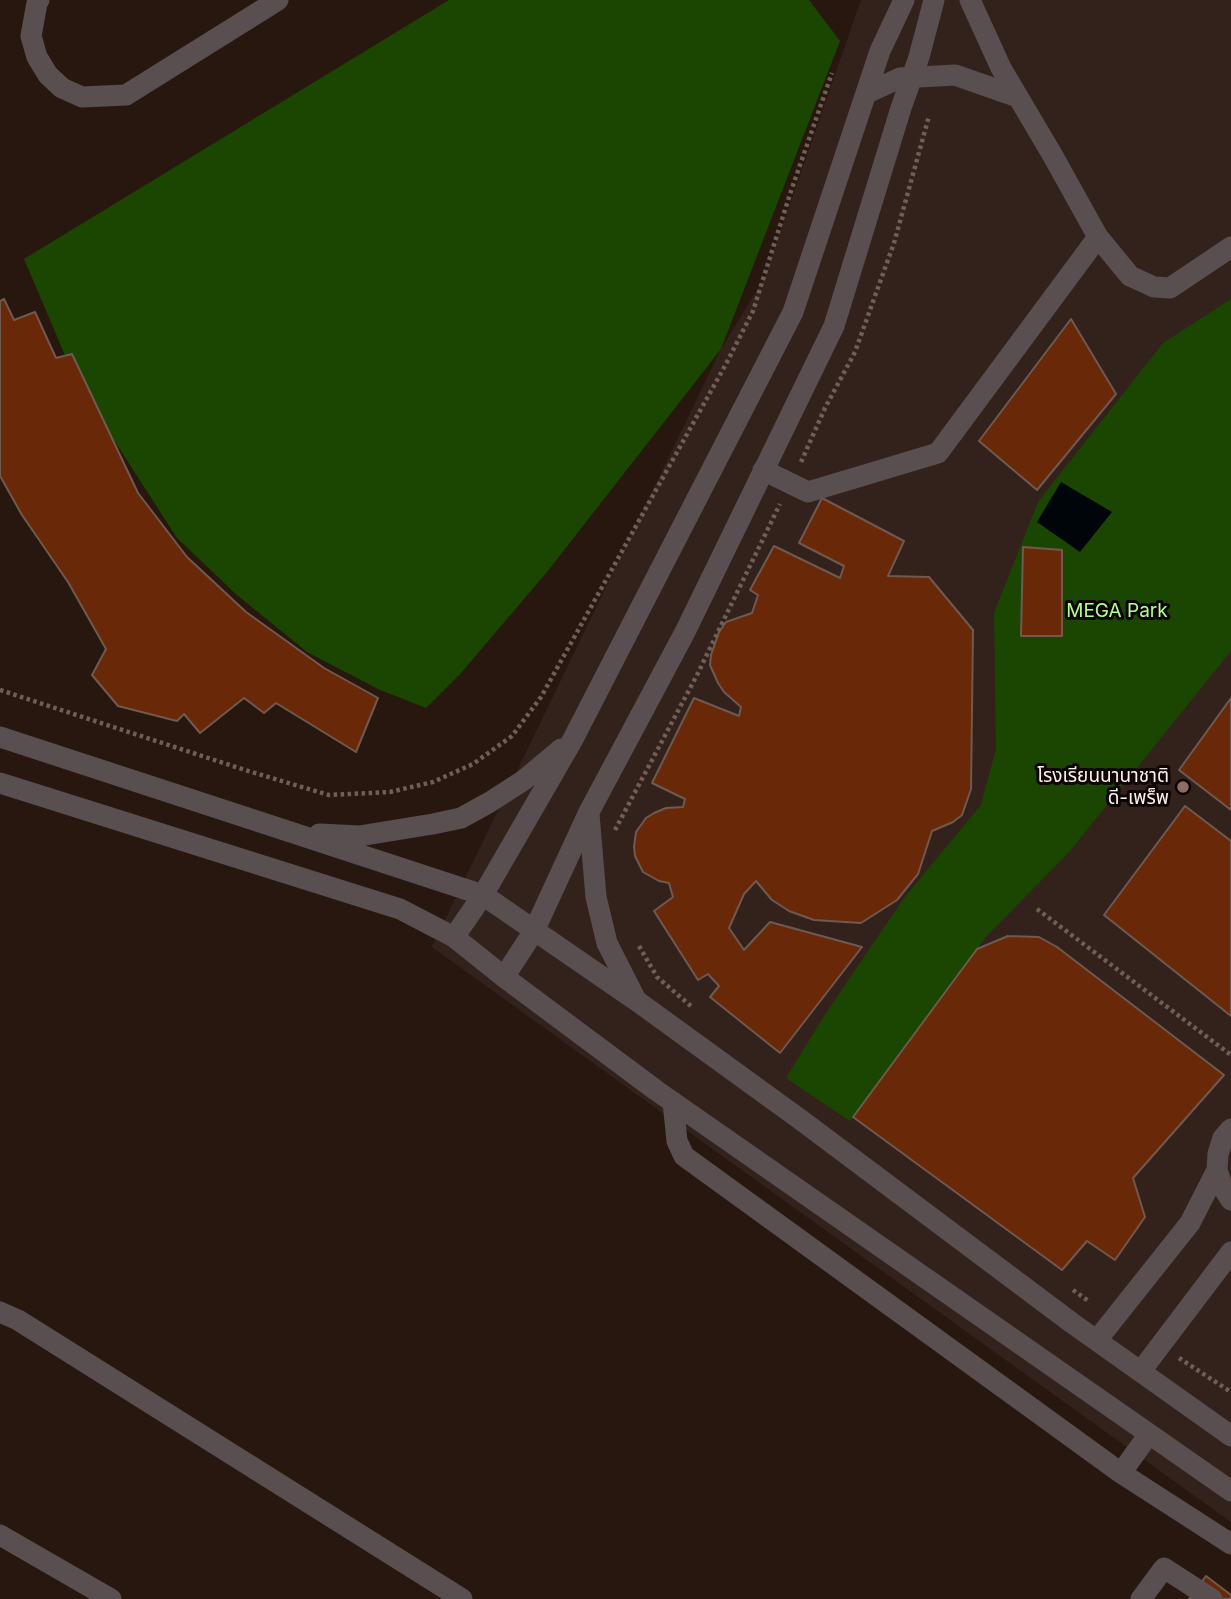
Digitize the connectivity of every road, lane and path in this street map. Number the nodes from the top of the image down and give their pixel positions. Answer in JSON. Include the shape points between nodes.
{"nodes":[{"id":1,"x":39,"y":0,"type":"edge"},
{"id":2,"x":904,"y":0,"type":"edge"},
{"id":3,"x":934,"y":0,"type":"edge"},
{"id":4,"x":970,"y":0,"type":"edge"},
{"id":5,"x":266,"y":3,"type":"edge"},
{"id":6,"x":832,"y":73,"type":"dead end"},
{"id":7,"x":912,"y":77,"type":"junction"},
{"id":8,"x":867,"y":93,"type":"junction"},
{"id":9,"x":1018,"y":97,"type":"junction"},
{"id":10,"x":1098,"y":237,"type":"junction"},
{"id":11,"x":1231,"y":247,"type":"edge"},
{"id":12,"x":803,"y":457,"type":"dead end"},
{"id":13,"x":764,"y":470,"type":"junction"},
{"id":14,"x":790,"y":483,"type":"junction"},
{"id":15,"x":0,"y":690,"type":"edge"},
{"id":16,"x":0,"y":737,"type":"edge"},
{"id":17,"x":572,"y":741,"type":"junction"},
{"id":18,"x":0,"y":783,"type":"edge"},
{"id":19,"x":589,"y":812,"type":"junction"},
{"id":20,"x":614,"y":832,"type":"dead end"},
{"id":21,"x":289,"y":833,"type":"junction"},
{"id":22,"x":483,"y":895,"type":"junction"},
{"id":23,"x":1037,"y":909,"type":"dead end"},
{"id":24,"x":534,"y":931,"type":"junction"},
{"id":25,"x":454,"y":937,"type":"junction"},
{"id":26,"x":637,"y":943,"type":"dead end"},
{"id":27,"x":504,"y":977,"type":"junction"},
{"id":28,"x":637,"y":1001,"type":"junction"},
{"id":29,"x":697,"y":1012,"type":"dead end"},
{"id":30,"x":1231,"y":1055,"type":"edge"},
{"id":31,"x":673,"y":1102,"type":"junction"},
{"id":32,"x":1231,"y":1129,"type":"edge"},
{"id":33,"x":1217,"y":1170,"type":"junction"},
{"id":34,"x":1231,"y":1200,"type":"edge"},
{"id":35,"x":1231,"y":1252,"type":"edge"},
{"id":36,"x":1068,"y":1286,"type":"dead end"},
{"id":37,"x":1090,"y":1302,"type":"dead end"},
{"id":38,"x":0,"y":1312,"type":"edge"},
{"id":39,"x":1097,"y":1340,"type":"junction"},
{"id":40,"x":1175,"y":1355,"type":"dead end"},
{"id":41,"x":1141,"y":1371,"type":"junction"},
{"id":42,"x":1231,"y":1392,"type":"edge"},
{"id":43,"x":1149,"y":1434,"type":"junction"},
{"id":44,"x":1231,"y":1436,"type":"edge"},
{"id":45,"x":1121,"y":1473,"type":"junction"},
{"id":46,"x":1231,"y":1491,"type":"edge"},
{"id":47,"x":0,"y":1535,"type":"edge"},
{"id":48,"x":1231,"y":1544,"type":"edge"},
{"id":49,"x":111,"y":1599,"type":"edge"},
{"id":50,"x":462,"y":1599,"type":"edge"},
{"id":51,"x":1141,"y":1599,"type":"edge"},
{"id":52,"x":1212,"y":1599,"type":"edge"}],
"edges":[{"from":1,"to":5,"type":"street","via":[[31,36],[37,57],[62,88],[82,97],[127,95]]},
{"from":2,"to":8,"type":"street"},
{"from":3,"to":7,"type":"street"},
{"from":4,"to":9,"type":"street"},
{"from":6,"to":15,"type":"path","via":[[753,311],[541,697],[512,736],[473,764],[433,782],[390,792],[329,795]]},
{"from":7,"to":8,"type":"street"},
{"from":7,"to":9,"type":"street","via":[[955,75]]},
{"from":7,"to":13,"type":"street","via":[[834,326]]},
{"from":8,"to":17,"type":"street","via":[[793,312]]},
{"from":9,"to":10,"type":"street"},
{"from":10,"to":11,"type":"street","via":[[1130,276],[1154,288],[1170,288]]},
{"from":10,"to":14,"type":"street","via":[[938,453],[808,492]]},
{"from":12,"to":14,"type":"path"},
{"from":13,"to":14,"type":"street"},
{"from":13,"to":19,"type":"street"},
{"from":14,"to":20,"type":"path"},
{"from":16,"to":21,"type":"street"},
{"from":17,"to":21,"type":"street","via":[[524,780],[461,818],[359,836]]},
{"from":17,"to":22,"type":"street"},
{"from":18,"to":25,"type":"street","via":[[400,909]]},
{"from":19,"to":24,"type":"street"},
{"from":19,"to":28,"type":"street","via":[[596,897],[607,943]]},
{"from":21,"to":22,"type":"street"},
{"from":22,"to":24,"type":"street"},
{"from":22,"to":25,"type":"street"},
{"from":23,"to":30,"type":"path"},
{"from":24,"to":27,"type":"street"},
{"from":24,"to":28,"type":"street"},
{"from":25,"to":27,"type":"street"},
{"from":26,"to":29,"type":"path","via":[[657,977]]},
{"from":27,"to":31,"type":"street"},
{"from":28,"to":39,"type":"street"},
{"from":31,"to":43,"type":"street"},
{"from":31,"to":45,"type":"street","via":[[677,1141],[684,1156]]},
{"from":32,"to":33,"type":"street","via":[[1223,1138]]},
{"from":33,"to":34,"type":"street"},
{"from":33,"to":39,"type":"street","via":[[1190,1223]]},
{"from":35,"to":41,"type":"street"},
{"from":36,"to":37,"type":"path"},
{"from":38,"to":50,"type":"street"},
{"from":39,"to":41,"type":"street"},
{"from":40,"to":42,"type":"path"},
{"from":41,"to":44,"type":"street"},
{"from":43,"to":45,"type":"street"},
{"from":43,"to":46,"type":"street"},
{"from":45,"to":48,"type":"street"},
{"from":47,"to":49,"type":"street"},
{"from":51,"to":52,"type":"street","via":[[1164,1568]]}]}
